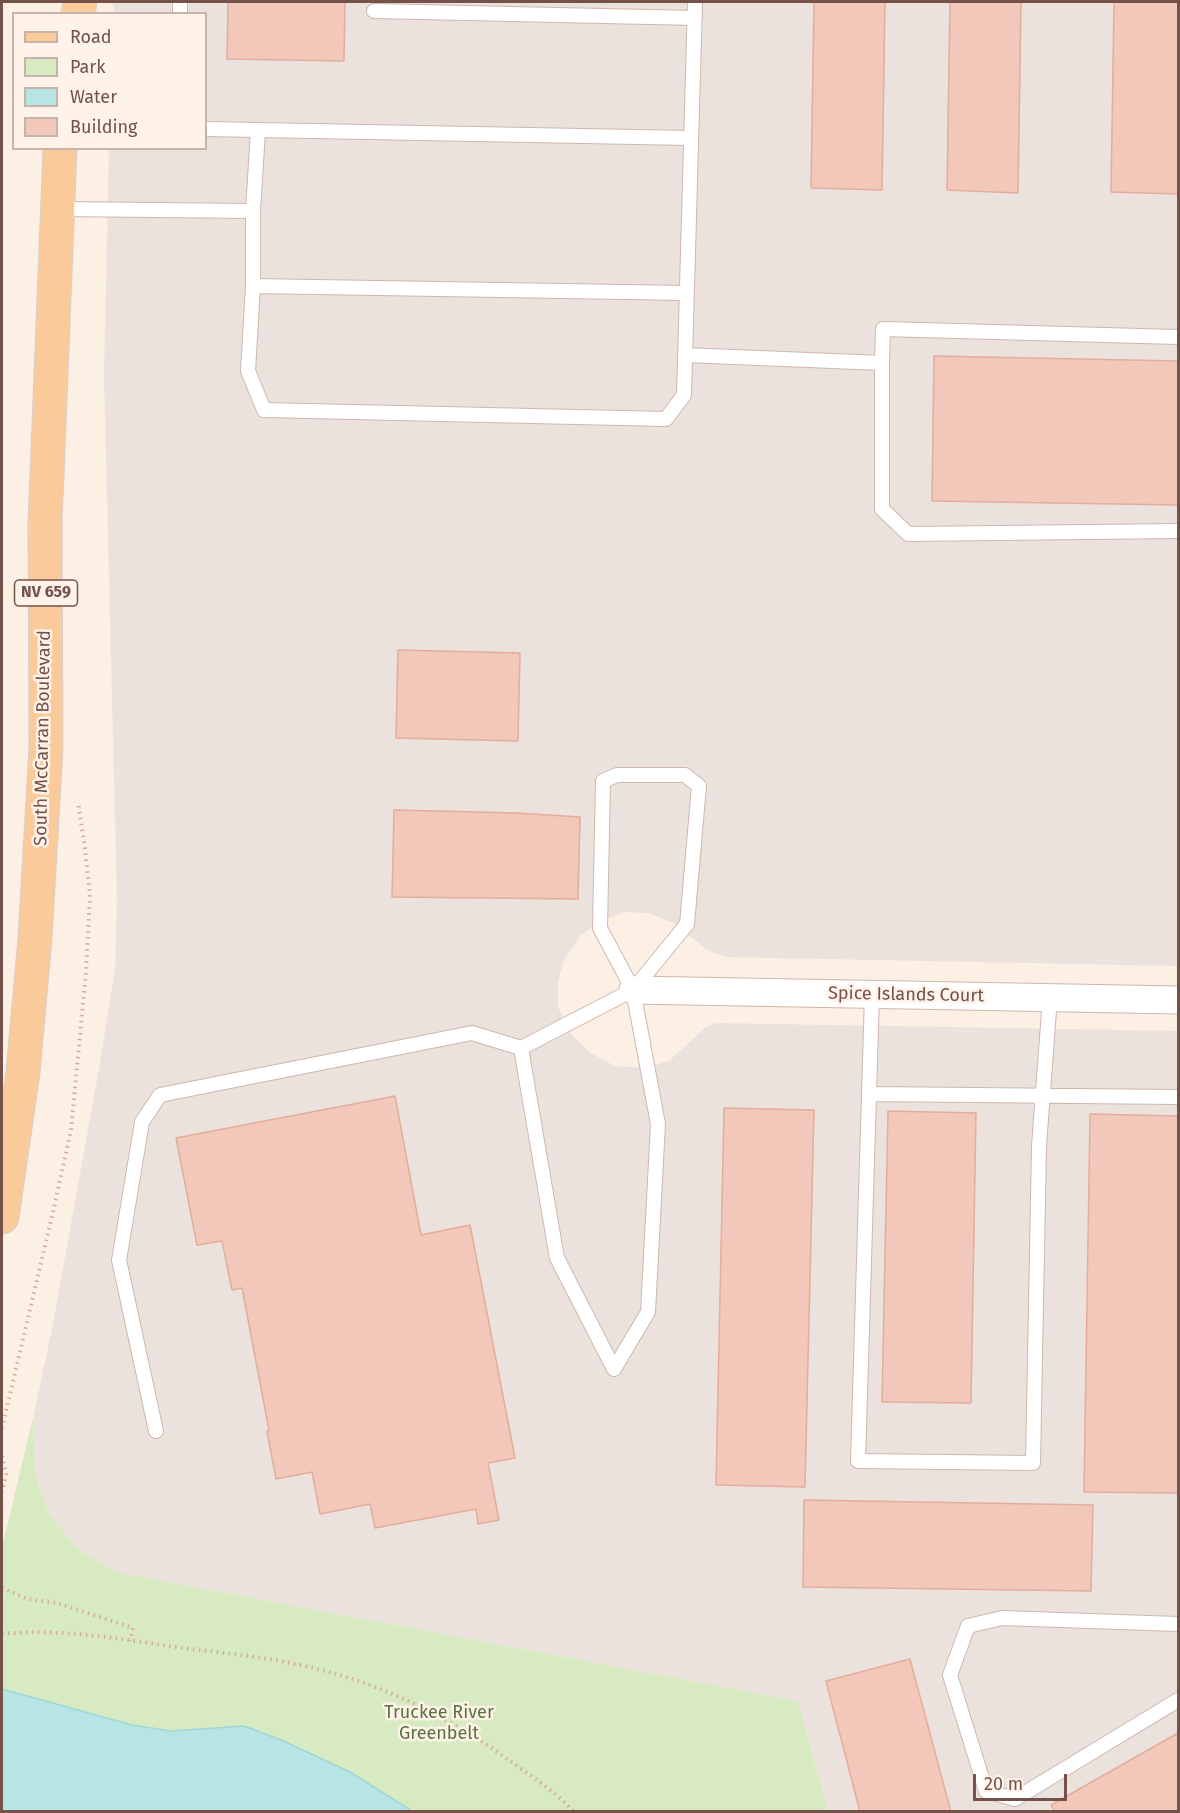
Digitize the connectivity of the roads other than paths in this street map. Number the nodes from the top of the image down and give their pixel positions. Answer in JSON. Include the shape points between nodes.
{"nodes":[{"id":1,"x":695,"y":2,"type":"edge"},
{"id":2,"x":374,"y":11,"type":"dead end"},
{"id":3,"x":694,"y":18,"type":"junction"},
{"id":4,"x":207,"y":129,"type":"edge"},
{"id":5,"x":258,"y":130,"type":"junction"},
{"id":6,"x":691,"y":138,"type":"junction"},
{"id":7,"x":60,"y":150,"type":"edge"},
{"id":8,"x":57,"y":209,"type":"junction"},
{"id":9,"x":253,"y":211,"type":"junction"},
{"id":10,"x":253,"y":285,"type":"junction"},
{"id":11,"x":687,"y":292,"type":"junction"},
{"id":12,"x":1179,"y":337,"type":"edge"},
{"id":13,"x":686,"y":355,"type":"junction"},
{"id":14,"x":882,"y":363,"type":"junction"},
{"id":15,"x":1179,"y":531,"type":"edge"},
{"id":16,"x":633,"y":990,"type":"junction"},
{"id":17,"x":872,"y":994,"type":"junction"},
{"id":18,"x":1050,"y":997,"type":"junction"},
{"id":19,"x":1179,"y":1000,"type":"edge"},
{"id":20,"x":521,"y":1048,"type":"junction"},
{"id":21,"x":870,"y":1094,"type":"junction"},
{"id":22,"x":1043,"y":1094,"type":"junction"},
{"id":23,"x":1179,"y":1097,"type":"edge"},
{"id":24,"x":2,"y":1217,"type":"edge"},
{"id":25,"x":156,"y":1431,"type":"dead end"},
{"id":26,"x":1179,"y":1624,"type":"edge"},
{"id":27,"x":1179,"y":1700,"type":"edge"}],
"edges":[{"from":1,"to":3,"type":"lane"},
{"from":2,"to":3,"type":"lane"},
{"from":3,"to":6,"type":"lane"},
{"from":4,"to":5,"type":"lane"},
{"from":5,"to":6,"type":"lane"},
{"from":5,"to":9,"type":"lane"},
{"from":6,"to":11,"type":"lane"},
{"from":7,"to":8,"type":"main road","name":"South McCarran Boulevard","number":"NV 659"},
{"from":8,"to":9,"type":"lane"},
{"from":8,"to":24,"type":"main road","name":"South McCarran Boulevard","number":"NV 659","via":[[45,524],[46,748],[23,1072]]},
{"from":9,"to":10,"type":"lane"},
{"from":10,"to":11,"type":"lane"},
{"from":10,"to":13,"type":"lane","via":[[248,371],[264,410],[666,419],[684,395]]},
{"from":11,"to":13,"type":"lane"},
{"from":12,"to":14,"type":"lane","via":[[883,329]]},
{"from":13,"to":14,"type":"lane"},
{"from":14,"to":15,"type":"lane","via":[[882,509],[908,534]]},
{"from":16,"to":16,"type":"lane","via":[[600,928],[603,782],[617,775],[685,775],[699,786],[687,924]]},
{"from":16,"to":17,"type":"street","name":"Spice Islands Court"},
{"from":16,"to":20,"type":"lane"},
{"from":16,"to":20,"type":"lane","via":[[658,1124],[648,1312],[614,1369],[557,1258]]},
{"from":17,"to":18,"type":"street","name":"Spice Islands Court"},
{"from":17,"to":21,"type":"lane"},
{"from":18,"to":19,"type":"street","name":"Spice Islands Court"},
{"from":18,"to":22,"type":"lane"},
{"from":20,"to":25,"type":"lane","via":[[472,1033],[160,1095],[142,1122],[119,1260]]},
{"from":21,"to":22,"type":"lane"},
{"from":21,"to":22,"type":"lane","via":[[858,1461],[1033,1463]]},
{"from":22,"to":23,"type":"lane"},
{"from":26,"to":27,"type":"lane","via":[[1002,1618],[968,1626],[950,1675],[986,1791],[1015,1799]]}]}
